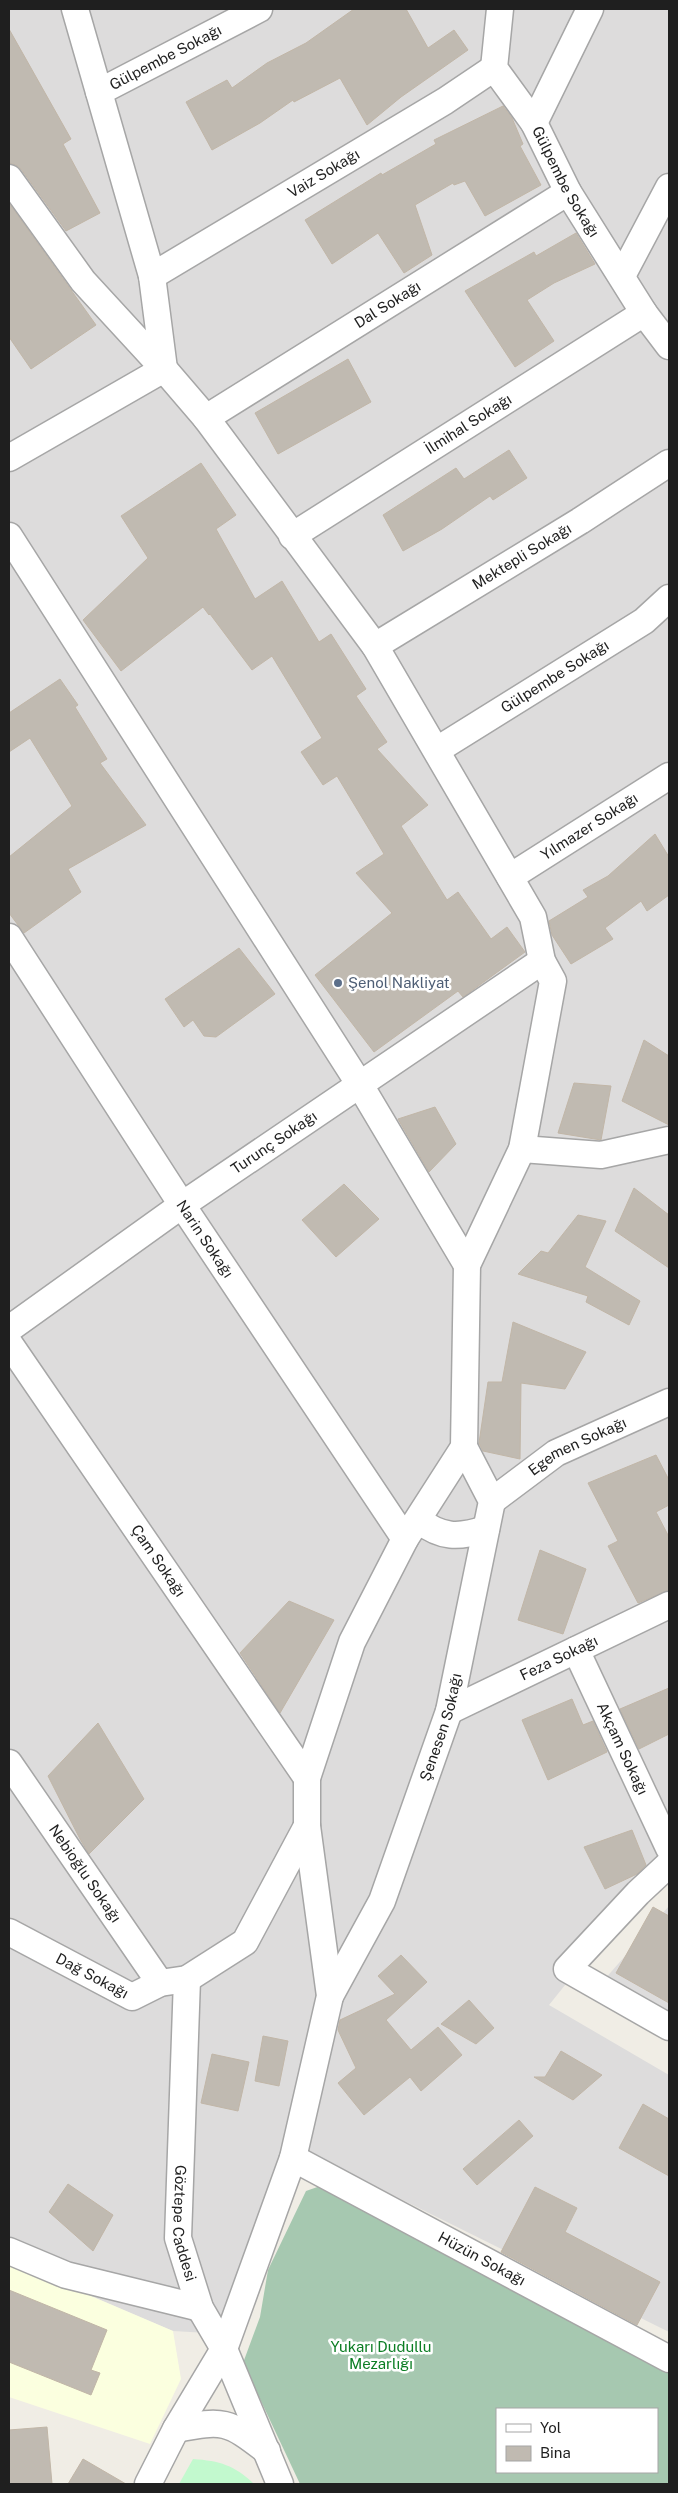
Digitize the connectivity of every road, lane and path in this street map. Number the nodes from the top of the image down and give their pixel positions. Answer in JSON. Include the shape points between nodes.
{"nodes":[{"id":1,"x":75,"y":9,"type":"edge"},
{"id":2,"x":259,"y":9,"type":"edge"},
{"id":3,"x":500,"y":9,"type":"edge"},
{"id":4,"x":590,"y":9,"type":"edge"},
{"id":5,"x":494,"y":68,"type":"junction"},
{"id":6,"x":99,"y":92,"type":"junction"},
{"id":7,"x":534,"y":123,"type":"junction"},
{"id":8,"x":9,"y":178,"type":"edge"},
{"id":9,"x":669,"y":187,"type":"edge"},
{"id":10,"x":568,"y":192,"type":"junction"},
{"id":11,"x":152,"y":276,"type":"junction"},
{"id":12,"x":622,"y":276,"type":"junction"},
{"id":13,"x":644,"y":313,"type":"junction"},
{"id":14,"x":669,"y":346,"type":"edge"},
{"id":15,"x":164,"y":369,"type":"junction"},
{"id":16,"x":206,"y":418,"type":"junction"},
{"id":17,"x":9,"y":458,"type":"edge"},
{"id":18,"x":669,"y":463,"type":"edge"},
{"id":19,"x":9,"y":536,"type":"edge"},
{"id":20,"x":292,"y":536,"type":"junction"},
{"id":21,"x":669,"y":598,"type":"edge"},
{"id":22,"x":375,"y":646,"type":"junction"},
{"id":23,"x":437,"y":750,"type":"junction"},
{"id":24,"x":669,"y":776,"type":"edge"},
{"id":25,"x":510,"y":877,"type":"junction"},
{"id":26,"x":9,"y":937,"type":"edge"},
{"id":27,"x":542,"y":961,"type":"junction"},
{"id":28,"x":360,"y":1085,"type":"junction"},
{"id":29,"x":669,"y":1140,"type":"edge"},
{"id":30,"x":522,"y":1148,"type":"junction"},
{"id":31,"x":182,"y":1205,"type":"junction"},
{"id":32,"x":467,"y":1265,"type":"junction"},
{"id":33,"x":9,"y":1329,"type":"edge"},
{"id":34,"x":9,"y":1343,"type":"edge"},
{"id":35,"x":669,"y":1402,"type":"edge"},
{"id":36,"x":464,"y":1448,"type":"junction"},
{"id":37,"x":492,"y":1501,"type":"junction"},
{"id":38,"x":412,"y":1530,"type":"junction"},
{"id":39,"x":486,"y":1530,"type":"junction"},
{"id":40,"x":669,"y":1605,"type":"edge"},
{"id":41,"x":576,"y":1650,"type":"junction"},
{"id":42,"x":449,"y":1710,"type":"junction"},
{"id":43,"x":9,"y":1763,"type":"edge"},
{"id":44,"x":307,"y":1778,"type":"junction"},
{"id":45,"x":307,"y":1826,"type":"junction"},
{"id":46,"x":669,"y":1848,"type":"edge"},
{"id":47,"x":669,"y":1864,"type":"edge"},
{"id":48,"x":9,"y":1932,"type":"edge"},
{"id":49,"x":187,"y":1980,"type":"junction"},
{"id":50,"x":160,"y":1983,"type":"junction"},
{"id":51,"x":330,"y":1996,"type":"junction"},
{"id":52,"x":669,"y":2027,"type":"edge"},
{"id":53,"x":292,"y":2158,"type":"junction"},
{"id":54,"x":9,"y":2251,"type":"edge"},
{"id":55,"x":200,"y":2308,"type":"junction"},
{"id":56,"x":224,"y":2349,"type":"junction"},
{"id":57,"x":669,"y":2359,"type":"edge"},
{"id":58,"x":176,"y":2429,"type":"junction"},
{"id":59,"x":266,"y":2450,"type":"junction"},
{"id":60,"x":148,"y":2484,"type":"edge"},
{"id":61,"x":280,"y":2484,"type":"edge"}],
"edges":[{"from":1,"to":6,"type":"street"},
{"from":2,"to":6,"type":"street","name":"Gülpembe Sokağı"},
{"from":3,"to":5,"type":"street"},
{"from":4,"to":7,"type":"street"},
{"from":5,"to":7,"type":"street","name":"Gülpembe Sokağı"},
{"from":5,"to":11,"type":"street","name":"Vaiz Sokağı","via":[[445,102]]},
{"from":6,"to":11,"type":"street"},
{"from":7,"to":10,"type":"street","name":"Gülpembe Sokağı"},
{"from":8,"to":15,"type":"street","via":[[82,281]]},
{"from":9,"to":12,"type":"street"},
{"from":10,"to":12,"type":"street","name":"Gülpembe Sokağı"},
{"from":10,"to":16,"type":"street","name":"Dal Sokağı"},
{"from":11,"to":15,"type":"street"},
{"from":12,"to":13,"type":"street","name":"Gülpembe Sokağı"},
{"from":13,"to":14,"type":"street","name":"Gülpembe Sokağı"},
{"from":13,"to":20,"type":"street","name":"İlmihal Sokağı"},
{"from":15,"to":16,"type":"street"},
{"from":15,"to":17,"type":"street"},
{"from":16,"to":20,"type":"street"},
{"from":18,"to":22,"type":"street","name":"Mektepli Sokağı"},
{"from":19,"to":28,"type":"street"},
{"from":20,"to":22,"type":"street"},
{"from":21,"to":23,"type":"street","name":"Gülpembe Sokağı","via":[[644,621]]},
{"from":22,"to":23,"type":"street"},
{"from":23,"to":25,"type":"street"},
{"from":24,"to":25,"type":"street","name":"Yılmazer Sokağı"},
{"from":25,"to":27,"type":"street","via":[[533,917]]},
{"from":26,"to":31,"type":"street","name":"Narin Sokağı"},
{"from":27,"to":28,"type":"street","name":"Turunç Sokağı"},
{"from":27,"to":30,"type":"street","via":[[553,981]]},
{"from":28,"to":31,"type":"street","name":"Turunç Sokağı"},
{"from":28,"to":32,"type":"street"},
{"from":29,"to":30,"type":"street","via":[[601,1155]]},
{"from":30,"to":32,"type":"street"},
{"from":31,"to":33,"type":"street","name":"Turunç Sokağı"},
{"from":31,"to":38,"type":"street","name":"Narin Sokağı"},
{"from":32,"to":36,"type":"street"},
{"from":34,"to":44,"type":"street","name":"Çam Sokağı"},
{"from":35,"to":37,"type":"street","name":"Egemen Sokağı","via":[[556,1453]]},
{"from":36,"to":37,"type":"street"},
{"from":36,"to":38,"type":"street"},
{"from":37,"to":39,"type":"street","name":"Şenesen Sokağı"},
{"from":38,"to":39,"type":"street","via":[[446,1535],[467,1535]]},
{"from":38,"to":44,"type":"street","via":[[352,1642]]},
{"from":39,"to":42,"type":"street","name":"Şenesen Sokağı"},
{"from":40,"to":41,"type":"street","name":"Feza Sokağı"},
{"from":41,"to":42,"type":"street","name":"Feza Sokağı"},
{"from":41,"to":46,"type":"street","name":"Akçam Sokağı"},
{"from":42,"to":51,"type":"street","name":"Şenesen Sokağı","via":[[382,1901]]},
{"from":43,"to":50,"type":"street","name":"Nebioğlu Sokağı"},
{"from":44,"to":45,"type":"street"},
{"from":45,"to":49,"type":"street","name":"Dağ Sokağı","via":[[245,1942]]},
{"from":45,"to":51,"type":"street"},
{"from":47,"to":52,"type":"street","via":[[567,1969]]},
{"from":48,"to":50,"type":"street","name":"Dağ Sokağı","via":[[132,1997]]},
{"from":49,"to":50,"type":"street","name":"Dağ Sokağı"},
{"from":49,"to":55,"type":"street","name":"Göztepe Caddesi","via":[[178,2238]]},
{"from":51,"to":53,"type":"street"},
{"from":53,"to":56,"type":"street"},
{"from":53,"to":57,"type":"street","name":"Hüzün Sokağı"},
{"from":54,"to":55,"type":"street","via":[[66,2275]]},
{"from":55,"to":56,"type":"street","name":"Göztepe Caddesi"},
{"from":56,"to":58,"type":"street"},
{"from":56,"to":59,"type":"street","name":"Göztepe Caddesi"},
{"from":58,"to":59,"type":"street","via":[[213,2422],[231,2426]]},
{"from":58,"to":60,"type":"street"},
{"from":59,"to":61,"type":"street","name":"Göztepe Caddesi"}]}
